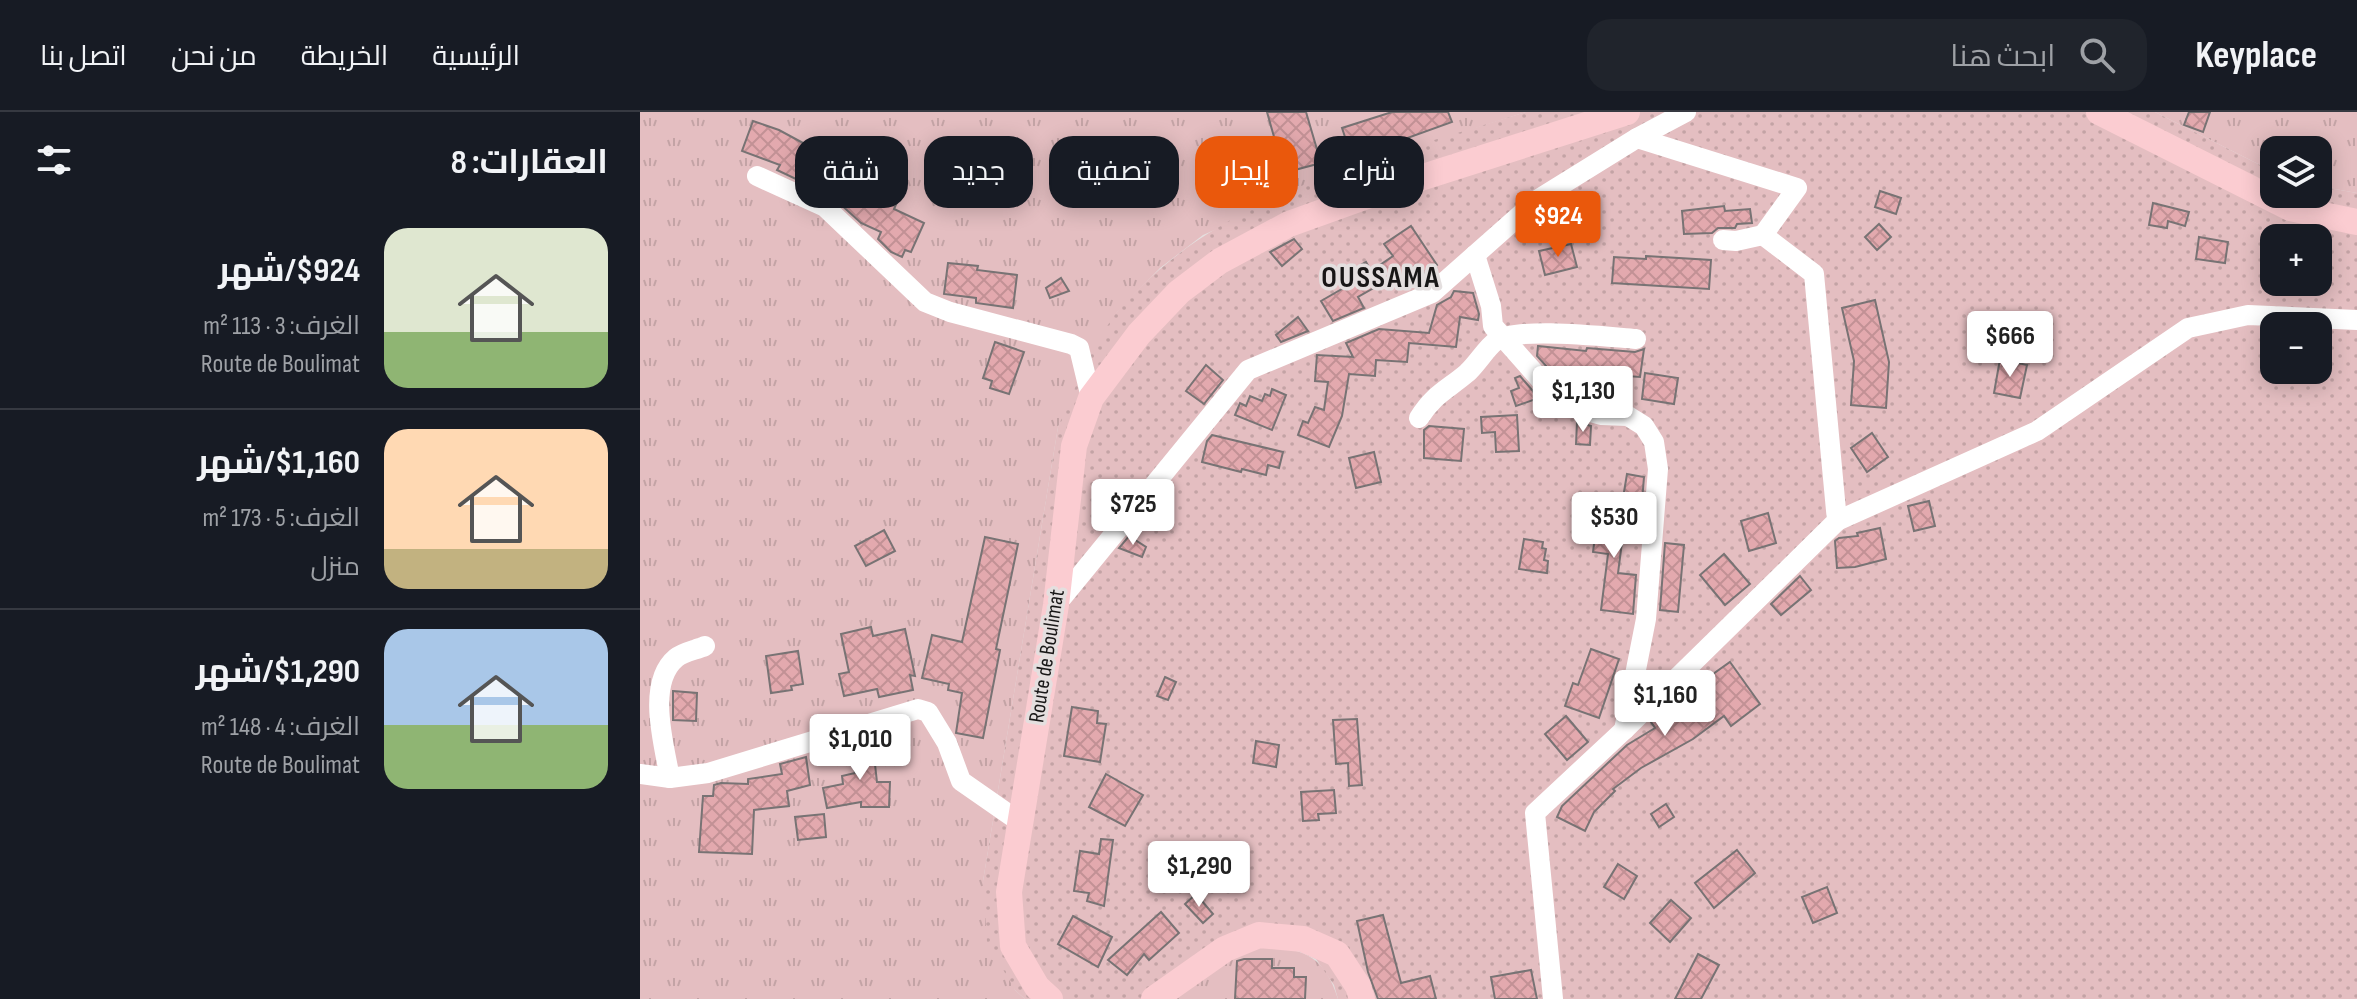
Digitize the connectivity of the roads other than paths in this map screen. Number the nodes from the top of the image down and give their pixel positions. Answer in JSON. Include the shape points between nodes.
{"nodes":[{"id":1,"x":1627,"y":112,"type":"edge"},
{"id":2,"x":1686,"y":112,"type":"edge"},
{"id":3,"x":2099,"y":112,"type":"edge"},
{"id":4,"x":1637,"y":138,"type":"junction"},
{"id":5,"x":757,"y":176,"type":"dead end"},
{"id":6,"x":2357,"y":222,"type":"edge"},
{"id":7,"x":1763,"y":235,"type":"junction"},
{"id":8,"x":1723,"y":240,"type":"dead end"},
{"id":9,"x":1475,"y":255,"type":"junction"},
{"id":10,"x":2357,"y":320,"type":"edge"},
{"id":11,"x":1502,"y":338,"type":"junction"},
{"id":12,"x":1636,"y":339,"type":"dead end"},
{"id":13,"x":1091,"y":398,"type":"junction"},
{"id":14,"x":1419,"y":418,"type":"dead end"},
{"id":15,"x":1837,"y":521,"type":"junction"},
{"id":16,"x":1056,"y":605,"type":"junction"},
{"id":17,"x":705,"y":646,"type":"dead end"},
{"id":18,"x":1624,"y":730,"type":"junction"},
{"id":19,"x":640,"y":774,"type":"edge"},
{"id":20,"x":670,"y":778,"type":"junction"},
{"id":21,"x":1020,"y":822,"type":"junction"},
{"id":22,"x":1050,"y":999,"type":"edge"},
{"id":23,"x":1154,"y":999,"type":"edge"},
{"id":24,"x":1362,"y":999,"type":"edge"},
{"id":25,"x":1553,"y":999,"type":"edge"}],
"edges":[{"from":1,"to":13,"type":"main road","name":"Route de Boulimat","via":[[1289,224],[1220,261],[1179,292]]},
{"from":2,"to":4,"type":"street"},
{"from":3,"to":6,"type":"main road","via":[[2290,208]]},
{"from":4,"to":7,"type":"street","via":[[1797,188]]},
{"from":4,"to":9,"type":"street","via":[[1537,200]]},
{"from":5,"to":13,"type":"street","via":[[825,207],[925,302],[1079,348]]},
{"from":7,"to":8,"type":"street"},
{"from":7,"to":15,"type":"street","via":[[1814,274]]},
{"from":9,"to":11,"type":"street","via":[[1493,326]]},
{"from":9,"to":16,"type":"street","via":[[1432,293],[1248,370]]},
{"from":10,"to":15,"type":"street","via":[[2248,315],[2188,328],[2037,431]]},
{"from":11,"to":12,"type":"street","via":[[1549,333]]},
{"from":11,"to":14,"type":"street","via":[[1431,400]]},
{"from":11,"to":18,"type":"street","via":[[1562,404],[1628,416],[1644,426],[1654,442],[1658,469],[1646,619]]},
{"from":13,"to":16,"type":"main road","name":"Route de Boulimat","via":[[1074,446]]},
{"from":15,"to":18,"type":"street"},
{"from":16,"to":21,"type":"main road","name":"Route de Boulimat"},
{"from":17,"to":20,"type":"street","via":[[676,658],[664,675],[660,720]]},
{"from":18,"to":25,"type":"street","via":[[1535,813]]},
{"from":19,"to":20,"type":"street"},
{"from":20,"to":21,"type":"street","via":[[722,769],[918,709],[928,712],[947,743],[961,781]]},
{"from":21,"to":22,"type":"main road","name":"Route de Boulimat","via":[[1009,892],[1013,946]]},
{"from":23,"to":24,"type":"main road","via":[[1225,949],[1259,935],[1303,939],[1337,954]]}]}
